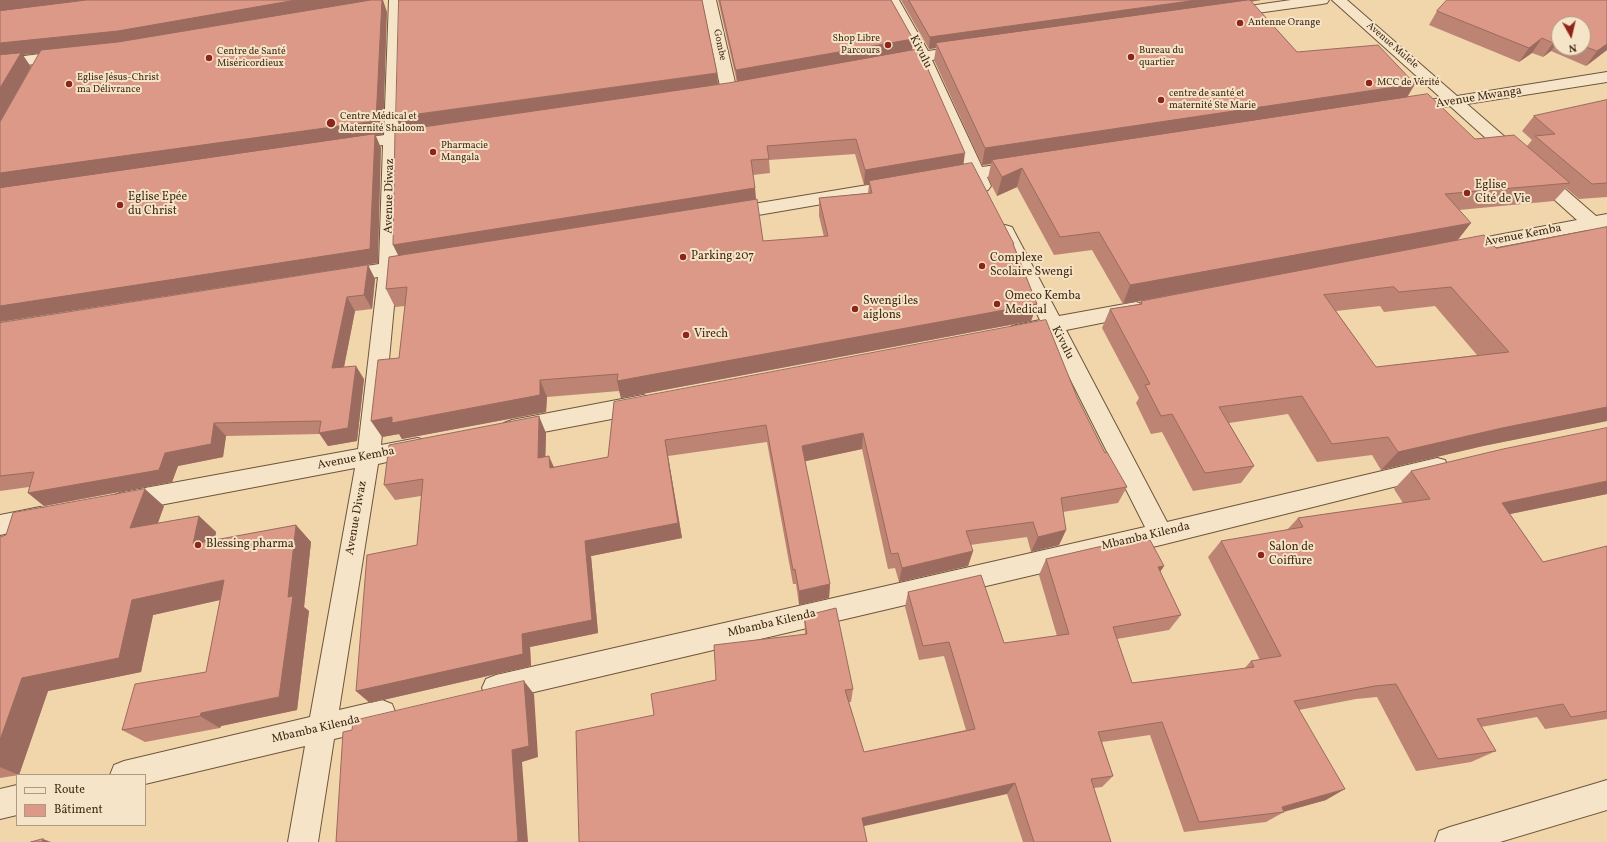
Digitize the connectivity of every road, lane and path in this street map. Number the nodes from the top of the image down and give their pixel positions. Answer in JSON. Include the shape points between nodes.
{"nodes":[{"id":1,"x":709,"y":0,"type":"edge"},
{"id":2,"x":892,"y":0,"type":"edge"},
{"id":3,"x":1322,"y":0,"type":"edge"},
{"id":4,"x":1339,"y":0,"type":"edge"},
{"id":5,"x":395,"y":3,"type":"edge"},
{"id":6,"x":1212,"y":15,"type":"edge"},
{"id":7,"x":978,"y":48,"type":"edge"},
{"id":8,"x":75,"y":55,"type":"edge"},
{"id":9,"x":923,"y":56,"type":"junction"},
{"id":10,"x":0,"y":64,"type":"edge"},
{"id":11,"x":876,"y":64,"type":"edge"},
{"id":12,"x":1607,"y":77,"type":"edge"},
{"id":13,"x":744,"y":88,"type":"edge"},
{"id":14,"x":1456,"y":101,"type":"junction"},
{"id":15,"x":1393,"y":111,"type":"edge"},
{"id":16,"x":439,"y":132,"type":"edge"},
{"id":17,"x":392,"y":138,"type":"junction"},
{"id":18,"x":337,"y":146,"type":"edge"},
{"id":19,"x":1038,"y":164,"type":"edge"},
{"id":20,"x":975,"y":173,"type":"junction"},
{"id":21,"x":713,"y":216,"type":"edge"},
{"id":22,"x":1602,"y":226,"type":"edge"},
{"id":23,"x":1444,"y":251,"type":"edge"},
{"id":24,"x":435,"y":261,"type":"edge"},
{"id":25,"x":388,"y":269,"type":"junction"},
{"id":26,"x":326,"y":279,"type":"edge"},
{"id":27,"x":1155,"y":306,"type":"edge"},
{"id":28,"x":1053,"y":325,"type":"junction"},
{"id":29,"x":999,"y":335,"type":"edge"},
{"id":30,"x":664,"y":400,"type":"edge"},
{"id":31,"x":492,"y":433,"type":"edge"},
{"id":32,"x":438,"y":443,"type":"edge"},
{"id":33,"x":368,"y":457,"type":"junction"},
{"id":34,"x":1460,"y":461,"type":"edge"},
{"id":35,"x":102,"y":506,"type":"edge"},
{"id":36,"x":63,"y":513,"type":"edge"},
{"id":37,"x":0,"y":525,"type":"edge"},
{"id":38,"x":1161,"y":534,"type":"junction"},
{"id":39,"x":477,"y":692,"type":"edge"},
{"id":40,"x":407,"y":709,"type":"edge"},
{"id":41,"x":321,"y":728,"type":"junction"},
{"id":42,"x":128,"y":774,"type":"edge"},
{"id":43,"x":1607,"y":795,"type":"edge"},
{"id":44,"x":16,"y":800,"type":"edge"},
{"id":45,"x":0,"y":804,"type":"edge"},
{"id":46,"x":1456,"y":841,"type":"edge"},
{"id":47,"x":303,"y":842,"type":"edge"}],
"edges":[{"from":1,"to":13,"type":"street","name":"Gombe","via":[[721,92]]},
{"from":2,"to":9,"type":"street","name":"Kivulu"},
{"from":3,"to":6,"type":"street"},
{"from":4,"to":14,"type":"street","name":"Avenue Mulele"},
{"from":5,"to":17,"type":"street","name":"Avenue Diwaz"},
{"from":7,"to":9,"type":"street"},
{"from":8,"to":10,"type":"street","via":[[41,65]]},
{"from":9,"to":11,"type":"street"},
{"from":9,"to":20,"type":"street","name":"Kivulu"},
{"from":12,"to":14,"type":"street","name":"Avenue Mwanga"},
{"from":14,"to":15,"type":"street","name":"Avenue Mwanga"},
{"from":14,"to":22,"type":"street","name":"Avenue Mulele"},
{"from":16,"to":17,"type":"street"},
{"from":17,"to":18,"type":"street"},
{"from":17,"to":25,"type":"street","name":"Avenue Diwaz"},
{"from":19,"to":20,"type":"street"},
{"from":20,"to":21,"type":"street"},
{"from":20,"to":28,"type":"street","name":"Kivulu"},
{"from":22,"to":23,"type":"street","name":"Avenue Kemba"},
{"from":24,"to":25,"type":"street"},
{"from":25,"to":26,"type":"street"},
{"from":25,"to":33,"type":"street","name":"Avenue Diwaz"},
{"from":27,"to":28,"type":"street"},
{"from":28,"to":29,"type":"street"},
{"from":28,"to":38,"type":"street","name":"Kivulu"},
{"from":30,"to":31,"type":"street"},
{"from":32,"to":33,"type":"street","name":"Avenue Kemba"},
{"from":33,"to":35,"type":"street","name":"Avenue Kemba"},
{"from":33,"to":41,"type":"street","name":"Avenue Diwaz"},
{"from":34,"to":38,"type":"street","name":"Mbamba Kilenda"},
{"from":36,"to":37,"type":"street"},
{"from":38,"to":39,"type":"street","name":"Mbamba Kilenda"},
{"from":40,"to":41,"type":"street","name":"Mbamba Kilenda"},
{"from":41,"to":42,"type":"street","name":"Mbamba Kilenda"},
{"from":41,"to":47,"type":"street","name":"Avenue Diwaz"},
{"from":43,"to":46,"type":"street"},
{"from":44,"to":45,"type":"street"}]}
